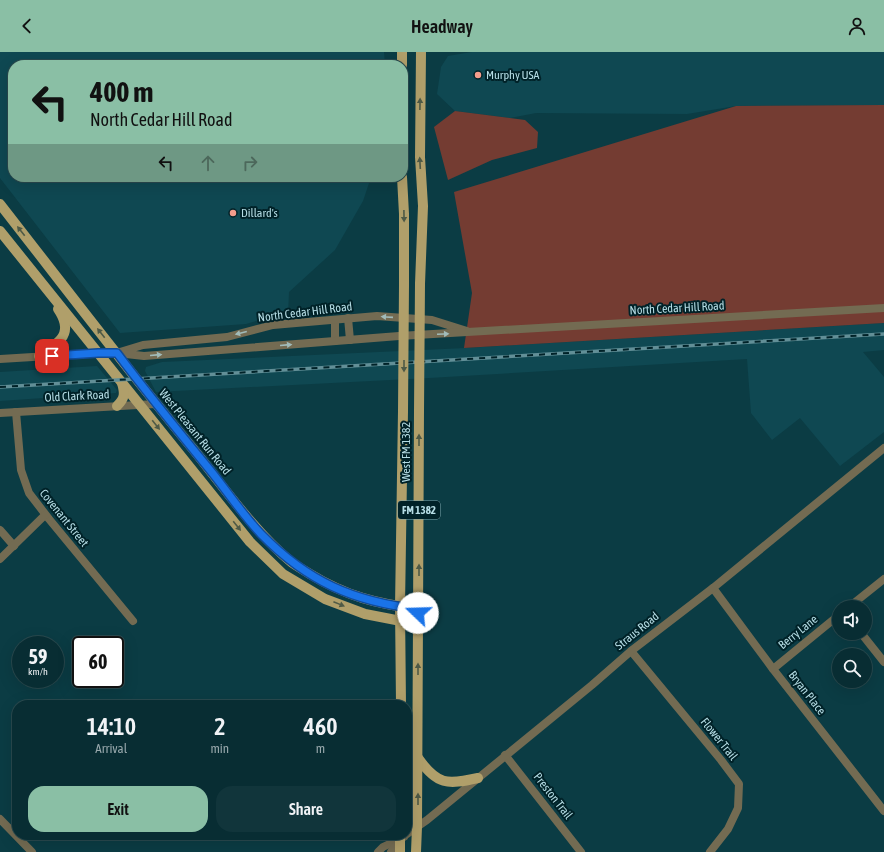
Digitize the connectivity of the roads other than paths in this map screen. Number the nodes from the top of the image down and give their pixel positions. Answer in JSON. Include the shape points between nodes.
{"nodes":[{"id":1,"x":421,"y":52,"type":"edge"},
{"id":2,"x":402,"y":182,"type":"edge"},
{"id":3,"x":0,"y":204,"type":"edge"},
{"id":4,"x":0,"y":231,"type":"edge"},
{"id":5,"x":24,"y":262,"type":"junction"},
{"id":6,"x":884,"y":308,"type":"edge"},
{"id":7,"x":348,"y":318,"type":"junction"},
{"id":8,"x":335,"y":320,"type":"junction"},
{"id":9,"x":472,"y":332,"type":"junction"},
{"id":10,"x":350,"y":340,"type":"junction"},
{"id":11,"x":335,"y":341,"type":"junction"},
{"id":12,"x":98,"y":353,"type":"junction"},
{"id":13,"x":117,"y":353,"type":"junction"},
{"id":14,"x":39,"y":356,"type":"junction"},
{"id":15,"x":0,"y":359,"type":"edge"},
{"id":16,"x":120,"y":380,"type":"junction"},
{"id":17,"x":155,"y":404,"type":"junction"},
{"id":18,"x":116,"y":406,"type":"junction"},
{"id":19,"x":140,"y":406,"type":"junction"},
{"id":20,"x":16,"y":412,"type":"junction"},
{"id":21,"x":0,"y":413,"type":"edge"},
{"id":22,"x":884,"y":448,"type":"edge"},
{"id":23,"x":45,"y":515,"type":"junction"},
{"id":24,"x":0,"y":530,"type":"edge"},
{"id":25,"x":14,"y":546,"type":"junction"},
{"id":26,"x":0,"y":559,"type":"edge"},
{"id":27,"x":884,"y":579,"type":"edge"},
{"id":28,"x":713,"y":588,"type":"junction"},
{"id":29,"x":858,"y":600,"type":"edge"},
{"id":30,"x":400,"y":607,"type":"junction"},
{"id":31,"x":419,"y":609,"type":"junction"},
{"id":32,"x":419,"y":620,"type":"junction"},
{"id":33,"x":133,"y":621,"type":"dead end"},
{"id":34,"x":401,"y":621,"type":"junction"},
{"id":35,"x":832,"y":621,"type":"edge"},
{"id":36,"x":867,"y":640,"type":"edge"},
{"id":37,"x":631,"y":651,"type":"junction"},
{"id":38,"x":884,"y":662,"type":"edge"},
{"id":39,"x":773,"y":669,"type":"junction"},
{"id":40,"x":401,"y":700,"type":"edge"},
{"id":41,"x":506,"y":755,"type":"junction"},
{"id":42,"x":418,"y":758,"type":"junction"},
{"id":43,"x":478,"y":778,"type":"junction"},
{"id":44,"x":884,"y":811,"type":"edge"},
{"id":45,"x":0,"y":819,"type":"edge"},
{"id":46,"x":417,"y":827,"type":"junction"},
{"id":47,"x":412,"y":830,"type":"edge"},
{"id":48,"x":12,"y":831,"type":"edge"},
{"id":49,"x":20,"y":840,"type":"edge"},
{"id":50,"x":396,"y":840,"type":"edge"},
{"id":51,"x":400,"y":840,"type":"edge"},
{"id":52,"x":402,"y":840,"type":"edge"},
{"id":53,"x":32,"y":852,"type":"edge"},
{"id":54,"x":378,"y":852,"type":"edge"},
{"id":55,"x":391,"y":852,"type":"edge"},
{"id":56,"x":400,"y":852,"type":"edge"},
{"id":57,"x":416,"y":852,"type":"edge"},
{"id":58,"x":581,"y":852,"type":"edge"},
{"id":59,"x":710,"y":852,"type":"edge"}],
"edges":[{"from":31,"to":1,"type":"main road","name":"West FM 1382","number":"FM 1382","one_way":true,"bridge":true,"via":[[420,284],[423,206],[420,157]]},
{"from":2,"to":30,"type":"main road","name":"West FM 1382","number":"FM 1382","one_way":true,"bridge":true,"via":[[404,284]]},
{"from":13,"to":3,"type":"main road","name":"West Pleasant Run Road","one_way":true},
{"from":4,"to":5,"type":"main road"},
{"from":5,"to":12,"type":"main road"},
{"from":5,"to":14,"type":"main road","via":[[62,315],[66,328],[58,344]]},
{"from":6,"to":9,"type":"street","name":"North Cedar Hill Road"},
{"from":7,"to":8,"type":"street","name":"North Cedar Hill Road"},
{"from":9,"to":7,"type":"street","name":"North Cedar Hill Road","one_way":true,"via":[[432,320],[376,316]]},
{"from":7,"to":10,"type":"street"},
{"from":8,"to":11,"type":"street"},
{"from":8,"to":13,"type":"street","name":"North Cedar Hill Road","one_way":true,"via":[[273,325],[227,337],[143,345]]},
{"from":10,"to":9,"type":"street","name":"North Cedar Hill Road","one_way":true},
{"from":10,"to":11,"type":"street","name":"North Cedar Hill Road"},
{"from":13,"to":11,"type":"street","name":"North Cedar Hill Road","one_way":true,"via":[[144,356]]},
{"from":12,"to":13,"type":"street","name":"North Cedar Hill Road"},
{"from":12,"to":14,"type":"street","name":"North Cedar Hill Road"},
{"from":12,"to":16,"type":"main road"},
{"from":13,"to":17,"type":"main road","name":"West Pleasant Run Road"},
{"from":14,"to":15,"type":"street","name":"North Cedar Hill Road"},
{"from":16,"to":18,"type":"main road","via":[[125,393],[124,399]]},
{"from":16,"to":19,"type":"main road"},
{"from":17,"to":19,"type":"street","name":"Old Clark Road"},
{"from":17,"to":30,"type":"main road","name":"West Pleasant Run Road","via":[[260,533],[291,561],[347,594]]},
{"from":18,"to":19,"type":"street","name":"Old Clark Road"},
{"from":18,"to":20,"type":"street","name":"Old Clark Road"},
{"from":19,"to":34,"type":"main road","one_way":true,"via":[[250,542],[283,574],[325,598],[365,614]]},
{"from":20,"to":21,"type":"street","name":"Old Clark Road"},
{"from":20,"to":23,"type":"street","name":"Covenant Street","via":[[24,483]]},
{"from":22,"to":28,"type":"street","name":"Straus Road"},
{"from":23,"to":25,"type":"street"},
{"from":23,"to":33,"type":"street","name":"Covenant Street"},
{"from":24,"to":25,"type":"street"},
{"from":25,"to":26,"type":"street"},
{"from":27,"to":29,"type":"street"},
{"from":28,"to":37,"type":"street","name":"Straus Road"},
{"from":28,"to":39,"type":"street","name":"Bryan Place"},
{"from":30,"to":31,"type":"main road","name":"West Pleasant Run Road"},
{"from":30,"to":34,"type":"main road","name":"West FM 1382","number":"FM 1382"},
{"from":31,"to":32,"type":"main road","name":"West FM 1382","number":"FM 1382"},
{"from":32,"to":34,"type":"main road"},
{"from":42,"to":32,"type":"main road","name":"West FM 1382","number":"FM 1382","one_way":true},
{"from":34,"to":40,"type":"main road","name":"West FM 1382","number":"FM 1382"},
{"from":35,"to":39,"type":"street","name":"Berry Lane"},
{"from":36,"to":38,"type":"street"},
{"from":37,"to":41,"type":"street","name":"Straus Road"},
{"from":37,"to":59,"type":"street","name":"Flower Trail","via":[[739,784],[738,808],[728,829]]},
{"from":39,"to":44,"type":"street","name":"Bryan Place"},
{"from":41,"to":43,"type":"street","name":"Straus Road"},
{"from":41,"to":58,"type":"street","name":"Preston Trail"},
{"from":42,"to":43,"type":"main road","via":[[428,772],[440,780],[457,783]]},
{"from":46,"to":42,"type":"main road","name":"West FM 1382","number":"FM 1382","one_way":true},
{"from":43,"to":46,"type":"street","name":"Straus Road"},
{"from":45,"to":48,"type":"street"},
{"from":46,"to":47,"type":"street","name":"Straus Road"},
{"from":46,"to":57,"type":"main road","name":"West FM 1382","number":"FM 1382"},
{"from":49,"to":53,"type":"street"},
{"from":50,"to":54,"type":"street"},
{"from":51,"to":55,"type":"street"},
{"from":52,"to":56,"type":"main road"}]}
